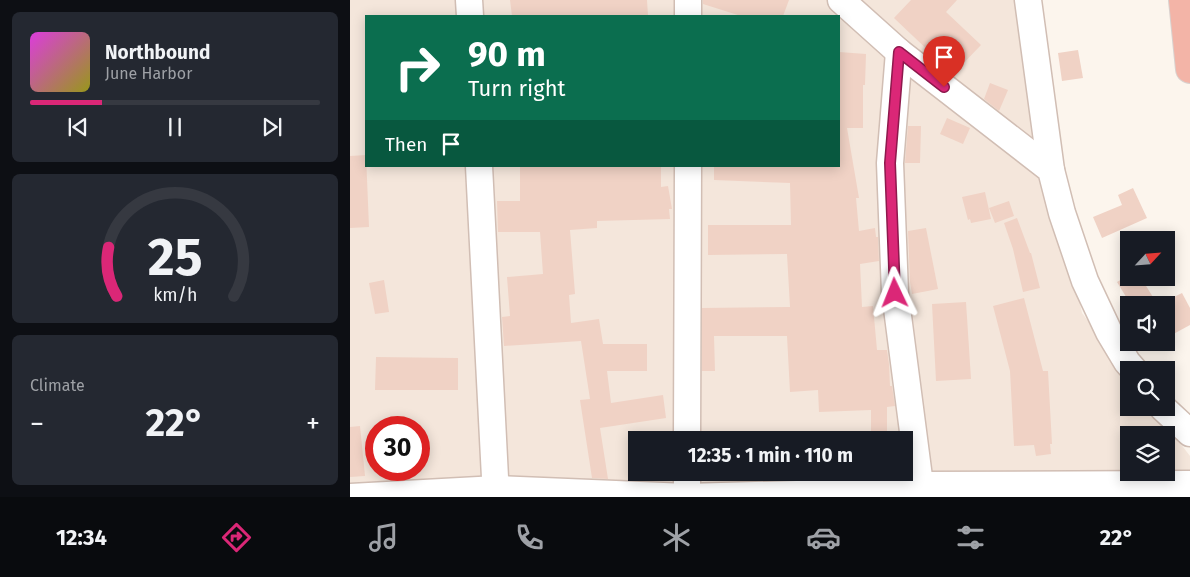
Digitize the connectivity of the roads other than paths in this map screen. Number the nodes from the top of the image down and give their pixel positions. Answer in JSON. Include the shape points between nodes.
{"nodes":[{"id":1,"x":469,"y":0,"type":"edge"},
{"id":2,"x":688,"y":0,"type":"edge"},
{"id":3,"x":841,"y":0,"type":"edge"},
{"id":4,"x":1028,"y":0,"type":"edge"},
{"id":5,"x":1183,"y":0,"type":"edge"},
{"id":6,"x":470,"y":15,"type":"edge"},
{"id":7,"x":688,"y":15,"type":"edge"},
{"id":8,"x":899,"y":52,"type":"junction"},
{"id":9,"x":1190,"y":69,"type":"edge"},
{"id":10,"x":479,"y":167,"type":"edge"},
{"id":11,"x":688,"y":167,"type":"edge"},
{"id":12,"x":1051,"y":170,"type":"junction"},
{"id":13,"x":1128,"y":361,"type":"edge"},
{"id":14,"x":1172,"y":416,"type":"edge"},
{"id":15,"x":687,"y":431,"type":"edge"},
{"id":16,"x":1190,"y":433,"type":"edge"},
{"id":17,"x":687,"y":481,"type":"edge"},
{"id":18,"x":1190,"y":484,"type":"edge"},
{"id":19,"x":907,"y":491,"type":"edge"},
{"id":20,"x":496,"y":493,"type":"edge"},
{"id":21,"x":350,"y":497,"type":"edge"},
{"id":22,"x":687,"y":497,"type":"edge"}],
"edges":[{"from":1,"to":6,"type":"street"},
{"from":2,"to":7,"type":"street"},
{"from":3,"to":8,"type":"street"},
{"from":4,"to":12,"type":"street"},
{"from":5,"to":9,"type":"highway"},
{"from":8,"to":12,"type":"street"},
{"from":8,"to":19,"type":"street","via":[[890,163]]},
{"from":10,"to":20,"type":"street"},
{"from":11,"to":15,"type":"street"},
{"from":12,"to":13,"type":"street","via":[[1085,281],[1108,332]]},
{"from":14,"to":16,"type":"street"},
{"from":17,"to":22,"type":"street"},
{"from":18,"to":19,"type":"street"},
{"from":19,"to":22,"type":"street"},
{"from":20,"to":21,"type":"street"},
{"from":20,"to":22,"type":"street"}]}
